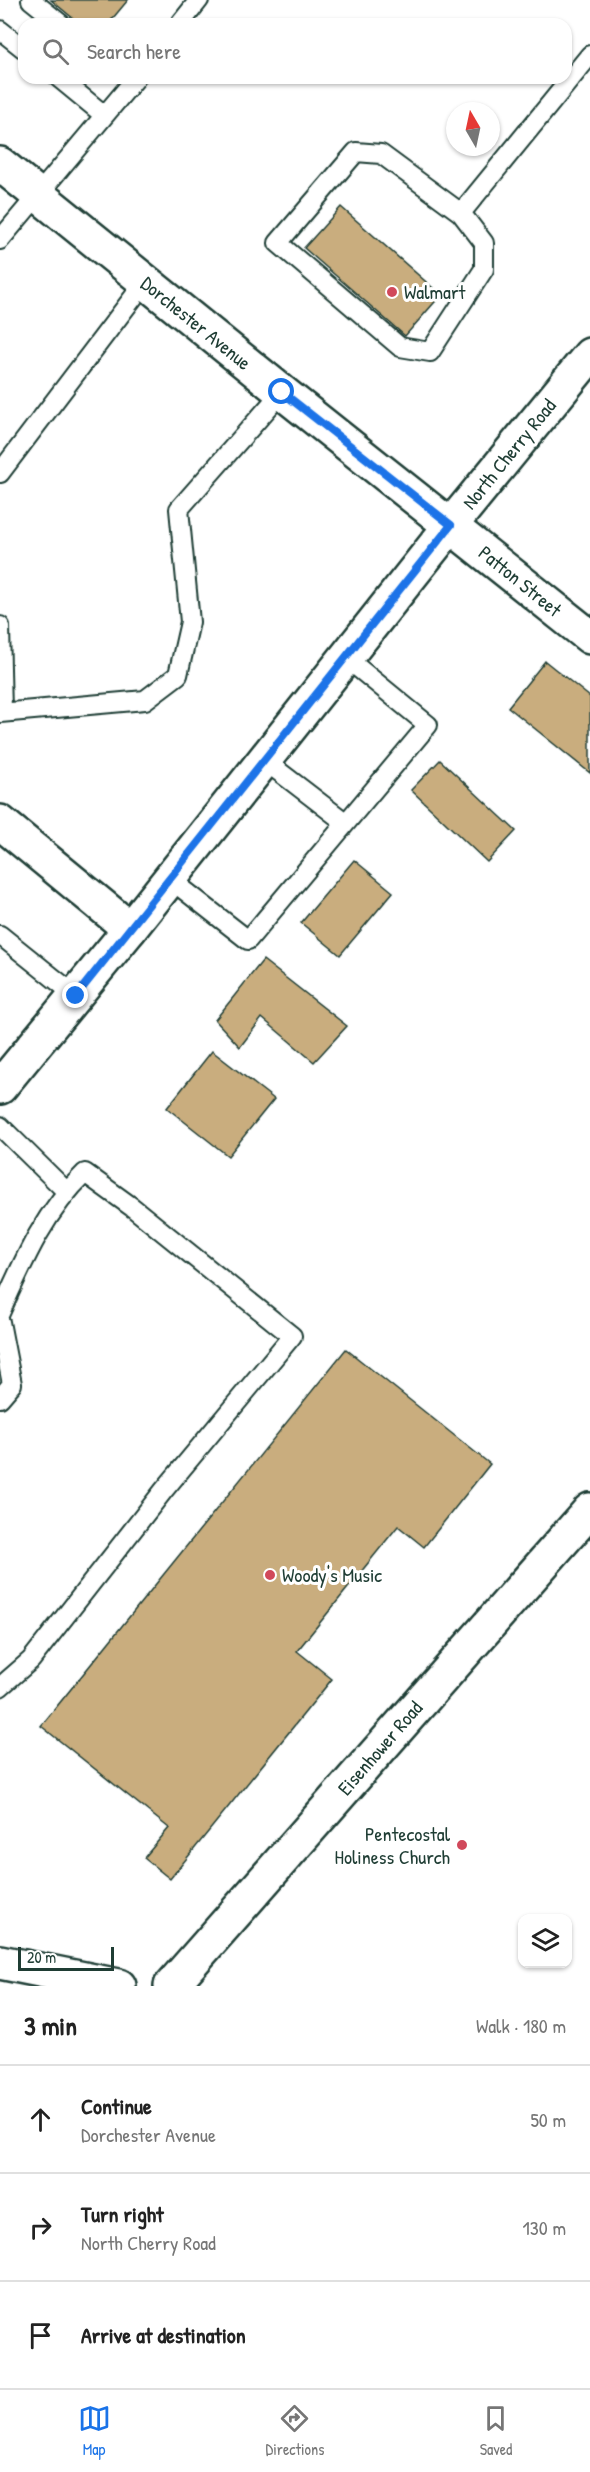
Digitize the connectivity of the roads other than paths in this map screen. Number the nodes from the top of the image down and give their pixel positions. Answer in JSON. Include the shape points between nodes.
{"nodes":[{"id":1,"x":31,"y":0,"type":"edge"},
{"id":2,"x":199,"y":0,"type":"edge"},
{"id":3,"x":54,"y":18,"type":"edge"},
{"id":4,"x":185,"y":18,"type":"edge"},
{"id":5,"x":0,"y":30,"type":"edge"},
{"id":6,"x":18,"y":44,"type":"edge"},
{"id":7,"x":590,"y":55,"type":"edge"},
{"id":8,"x":572,"y":77,"type":"edge"},
{"id":9,"x":66,"y":84,"type":"edge"},
{"id":10,"x":128,"y":84,"type":"edge"},
{"id":11,"x":566,"y":84,"type":"edge"},
{"id":12,"x":104,"y":115,"type":"junction"},
{"id":13,"x":0,"y":164,"type":"edge"},
{"id":14,"x":38,"y":194,"type":"junction"},
{"id":15,"x":460,"y":213,"type":"junction"},
{"id":16,"x":0,"y":240,"type":"edge"},
{"id":17,"x":146,"y":282,"type":"junction"},
{"id":18,"x":590,"y":355,"type":"edge"},
{"id":19,"x":282,"y":392,"type":"junction"},
{"id":20,"x":0,"y":473,"type":"edge"},
{"id":21,"x":451,"y":525,"type":"junction"},
{"id":22,"x":0,"y":626,"type":"edge"},
{"id":23,"x":590,"y":637,"type":"edge"},
{"id":24,"x":345,"y":657,"type":"junction"},
{"id":25,"x":1,"y":713,"type":"edge"},
{"id":26,"x":264,"y":760,"type":"junction"},
{"id":27,"x":0,"y":822,"type":"edge"},
{"id":28,"x":346,"y":823,"type":"junction"},
{"id":29,"x":170,"y":879,"type":"junction"},
{"id":30,"x":130,"y":929,"type":"junction"},
{"id":31,"x":0,"y":935,"type":"edge"},
{"id":32,"x":76,"y":996,"type":"junction"},
{"id":33,"x":3,"y":1078,"type":"edge"},
{"id":34,"x":0,"y":1126,"type":"edge"},
{"id":35,"x":66,"y":1191,"type":"junction"},
{"id":36,"x":0,"y":1313,"type":"edge"},
{"id":37,"x":0,"y":1322,"type":"edge"},
{"id":38,"x":0,"y":1398,"type":"edge"},
{"id":39,"x":590,"y":1510,"type":"edge"},
{"id":40,"x":0,"y":1687,"type":"edge"},
{"id":41,"x":0,"y":1962,"type":"edge"},
{"id":42,"x":119,"y":1986,"type":"edge"},
{"id":43,"x":171,"y":1986,"type":"edge"}],
"edges":[{"from":1,"to":3,"type":"lane"},
{"from":2,"to":4,"type":"lane"},
{"from":5,"to":6,"type":"lane"},
{"from":7,"to":8,"type":"lane"},
{"from":9,"to":12,"type":"lane"},
{"from":10,"to":12,"type":"lane"},
{"from":11,"to":15,"type":"lane"},
{"from":12,"to":14,"type":"lane"},
{"from":13,"to":14,"type":"street","name":"Dorchester Avenue"},
{"from":14,"to":16,"type":"lane"},
{"from":14,"to":17,"type":"street","name":"Dorchester Avenue"},
{"from":15,"to":15,"type":"lane","via":[[484,243],[484,269],[430,352],[400,347],[278,243],[356,152],[381,154]]},
{"from":17,"to":19,"type":"street","name":"Dorchester Avenue"},
{"from":17,"to":20,"type":"lane"},
{"from":18,"to":21,"type":"street","name":"North Cherry Road"},
{"from":19,"to":21,"type":"street","name":"Dorchester Avenue"},
{"from":19,"to":25,"type":"lane","via":[[179,509],[190,622],[178,675],[145,700]]},
{"from":21,"to":23,"type":"street","name":"Patton Street"},
{"from":21,"to":24,"type":"street","name":"North Cherry Road"},
{"from":22,"to":25,"type":"lane"},
{"from":24,"to":26,"type":"street","name":"North Cherry Road"},
{"from":24,"to":28,"type":"lane","via":[[428,725]]},
{"from":26,"to":28,"type":"lane"},
{"from":26,"to":29,"type":"street","name":"North Cherry Road"},
{"from":27,"to":30,"type":"street"},
{"from":28,"to":29,"type":"lane","via":[[248,940]]},
{"from":29,"to":30,"type":"street","name":"North Cherry Road"},
{"from":30,"to":32,"type":"street","name":"North Cherry Road"},
{"from":31,"to":32,"type":"lane"},
{"from":32,"to":33,"type":"street","name":"North Cherry Road"},
{"from":34,"to":35,"type":"lane"},
{"from":35,"to":36,"type":"lane","via":[[34,1237]]},
{"from":35,"to":40,"type":"lane","via":[[85,1173],[292,1336],[31,1660]]},
{"from":37,"to":38,"type":"lane","via":[[12,1384]]},
{"from":39,"to":43,"type":"street","name":"Eisenhower Road"},
{"from":41,"to":42,"type":"street"}]}
